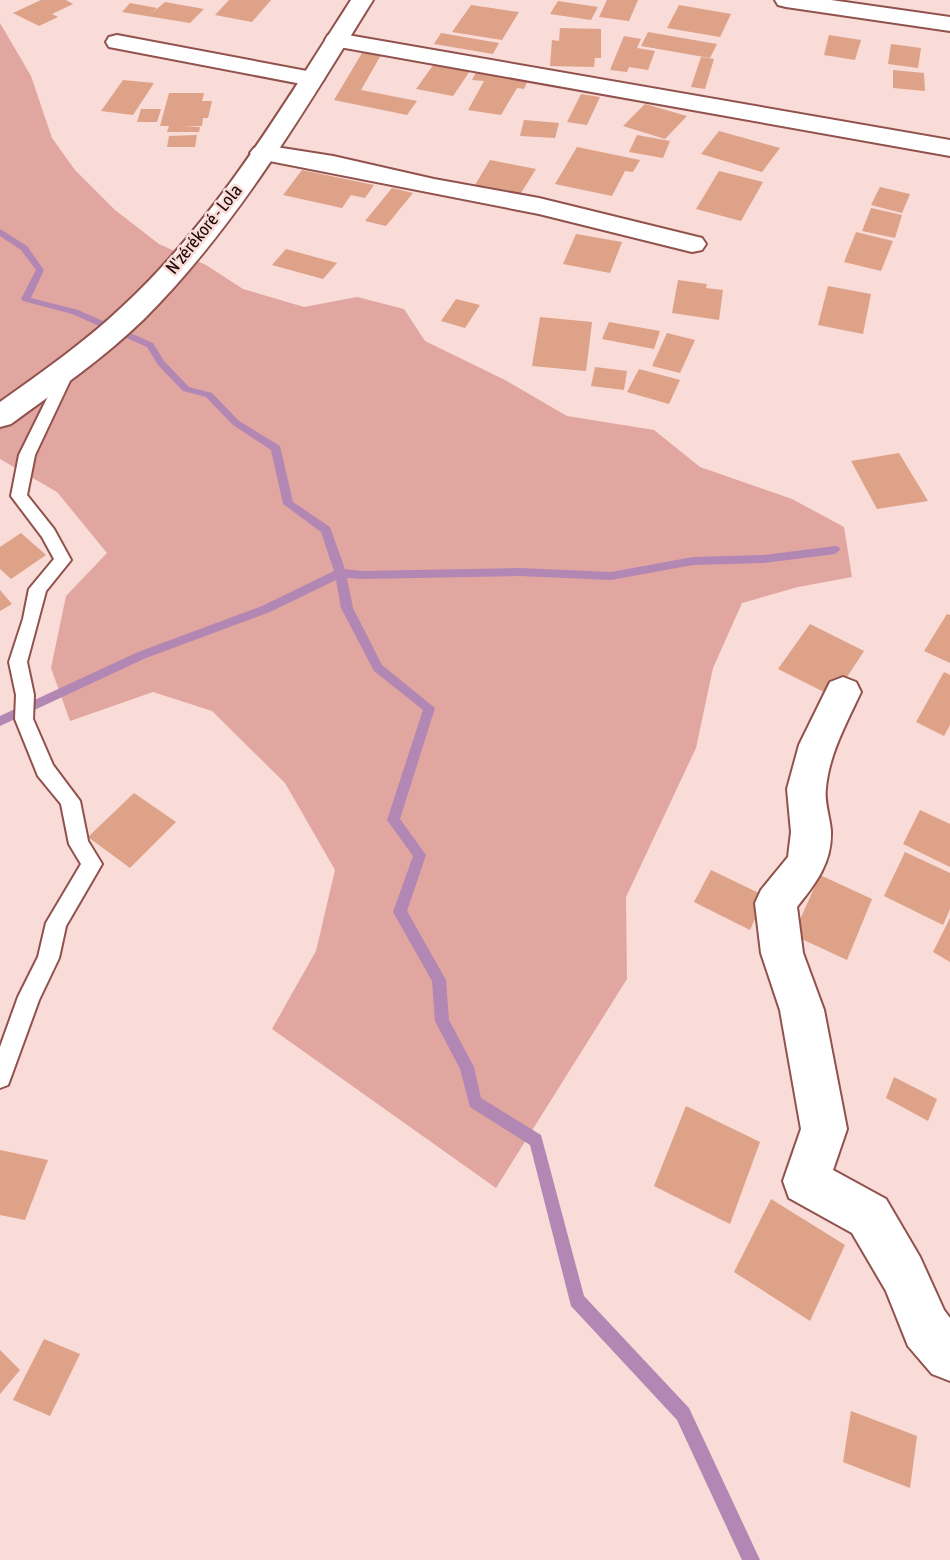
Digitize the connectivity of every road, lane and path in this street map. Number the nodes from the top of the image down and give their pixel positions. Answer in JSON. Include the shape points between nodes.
{"nodes":[{"id":1,"x":362,"y":0,"type":"edge"},
{"id":2,"x":786,"y":0,"type":"edge"},
{"id":3,"x":950,"y":24,"type":"edge"},
{"id":4,"x":336,"y":40,"type":"junction"},
{"id":5,"x":117,"y":41,"type":"dead end"},
{"id":6,"x":312,"y":79,"type":"junction"},
{"id":7,"x":950,"y":148,"type":"edge"},
{"id":8,"x":263,"y":153,"type":"junction"},
{"id":9,"x":692,"y":244,"type":"dead end"},
{"id":10,"x":70,"y":365,"type":"junction"},
{"id":11,"x":0,"y":417,"type":"edge"},
{"id":12,"x":843,"y":692,"type":"dead end"},
{"id":13,"x":0,"y":1077,"type":"edge"},
{"id":14,"x":950,"y":1356,"type":"edge"}],
"edges":[{"from":1,"to":4,"type":"main road","name":"N'zérékoré - Lola"},
{"from":2,"to":3,"type":"main road"},
{"from":4,"to":6,"type":"main road","name":"N'zérékoré - Lola"},
{"from":4,"to":7,"type":"main road"},
{"from":5,"to":6,"type":"main road"},
{"from":6,"to":8,"type":"main road","name":"N'zérékoré - Lola"},
{"from":8,"to":9,"type":"main road","via":[[540,206]]},
{"from":8,"to":10,"type":"main road","name":"N'zérékoré - Lola","via":[[181,262],[133,313]]},
{"from":10,"to":11,"type":"main road","name":"N'zérékoré - Lola"},
{"from":10,"to":13,"type":"lane","via":[[27,455],[19,496],[63,560],[38,589],[18,662],[25,695],[24,719],[45,770],[70,801],[79,844],[92,864],[56,923],[48,958]]},
{"from":12,"to":14,"type":"main road","via":[[818,745],[806,789],[811,832],[807,863],[776,903],[782,953],[802,1010],[824,1129],[806,1181],[869,1216],[903,1274],[926,1328]]}]}
